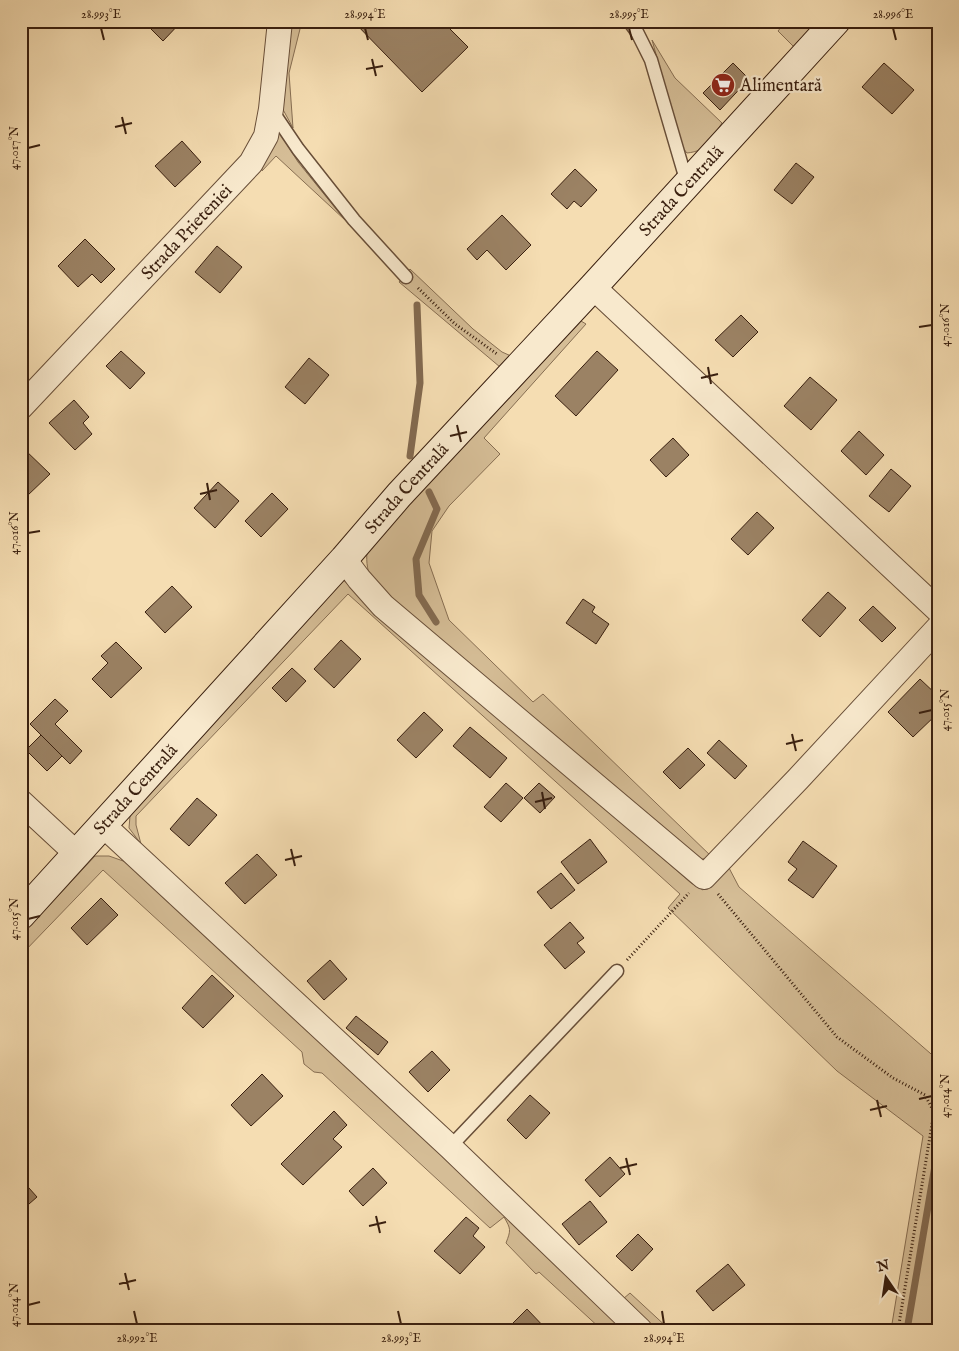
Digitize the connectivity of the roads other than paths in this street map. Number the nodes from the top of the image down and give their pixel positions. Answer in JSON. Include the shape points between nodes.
{"nodes":[{"id":1,"x":280,"y":21,"type":"edge"},
{"id":2,"x":629,"y":21,"type":"edge"},
{"id":3,"x":836,"y":21,"type":"edge"},
{"id":4,"x":271,"y":109,"type":"junction"},
{"id":5,"x":688,"y":184,"type":"junction"},
{"id":6,"x":406,"y":277,"type":"road end"},
{"id":7,"x":593,"y":287,"type":"junction"},
{"id":8,"x":21,"y":407,"type":"edge"},
{"id":9,"x":344,"y":559,"type":"junction"},
{"id":10,"x":938,"y":610,"type":"edge"},
{"id":11,"x":938,"y":628,"type":"edge"},
{"id":12,"x":21,"y":802,"type":"edge"},
{"id":13,"x":103,"y":824,"type":"junction"},
{"id":14,"x":77,"y":854,"type":"junction"},
{"id":15,"x":21,"y":915,"type":"edge"},
{"id":16,"x":616,"y":971,"type":"road end"},
{"id":17,"x":450,"y":1147,"type":"junction"},
{"id":18,"x":640,"y":1330,"type":"edge"}],
"edges":[{"from":1,"to":4,"type":"street","name":"Strada Prieteniei"},
{"from":2,"to":5,"type":"lane","via":[[651,60]]},
{"from":3,"to":5,"type":"street","name":"Strada Centrală"},
{"from":4,"to":6,"type":"lane","via":[[354,220]]},
{"from":4,"to":8,"type":"street","name":"Strada Prieteniei","via":[[266,136],[252,163]]},
{"from":5,"to":7,"type":"street","name":"Strada Centrală"},
{"from":7,"to":9,"type":"street","name":"Strada Centrală","via":[[399,495]]},
{"from":7,"to":10,"type":"street"},
{"from":9,"to":11,"type":"street","via":[[383,606],[704,877]]},
{"from":9,"to":13,"type":"street","name":"Strada Centrală"},
{"from":12,"to":14,"type":"street"},
{"from":13,"to":14,"type":"street","name":"Strada Centrală"},
{"from":13,"to":17,"type":"street"},
{"from":14,"to":15,"type":"street","name":"Strada Centrală"},
{"from":16,"to":17,"type":"lane"},
{"from":17,"to":18,"type":"street"}]}
